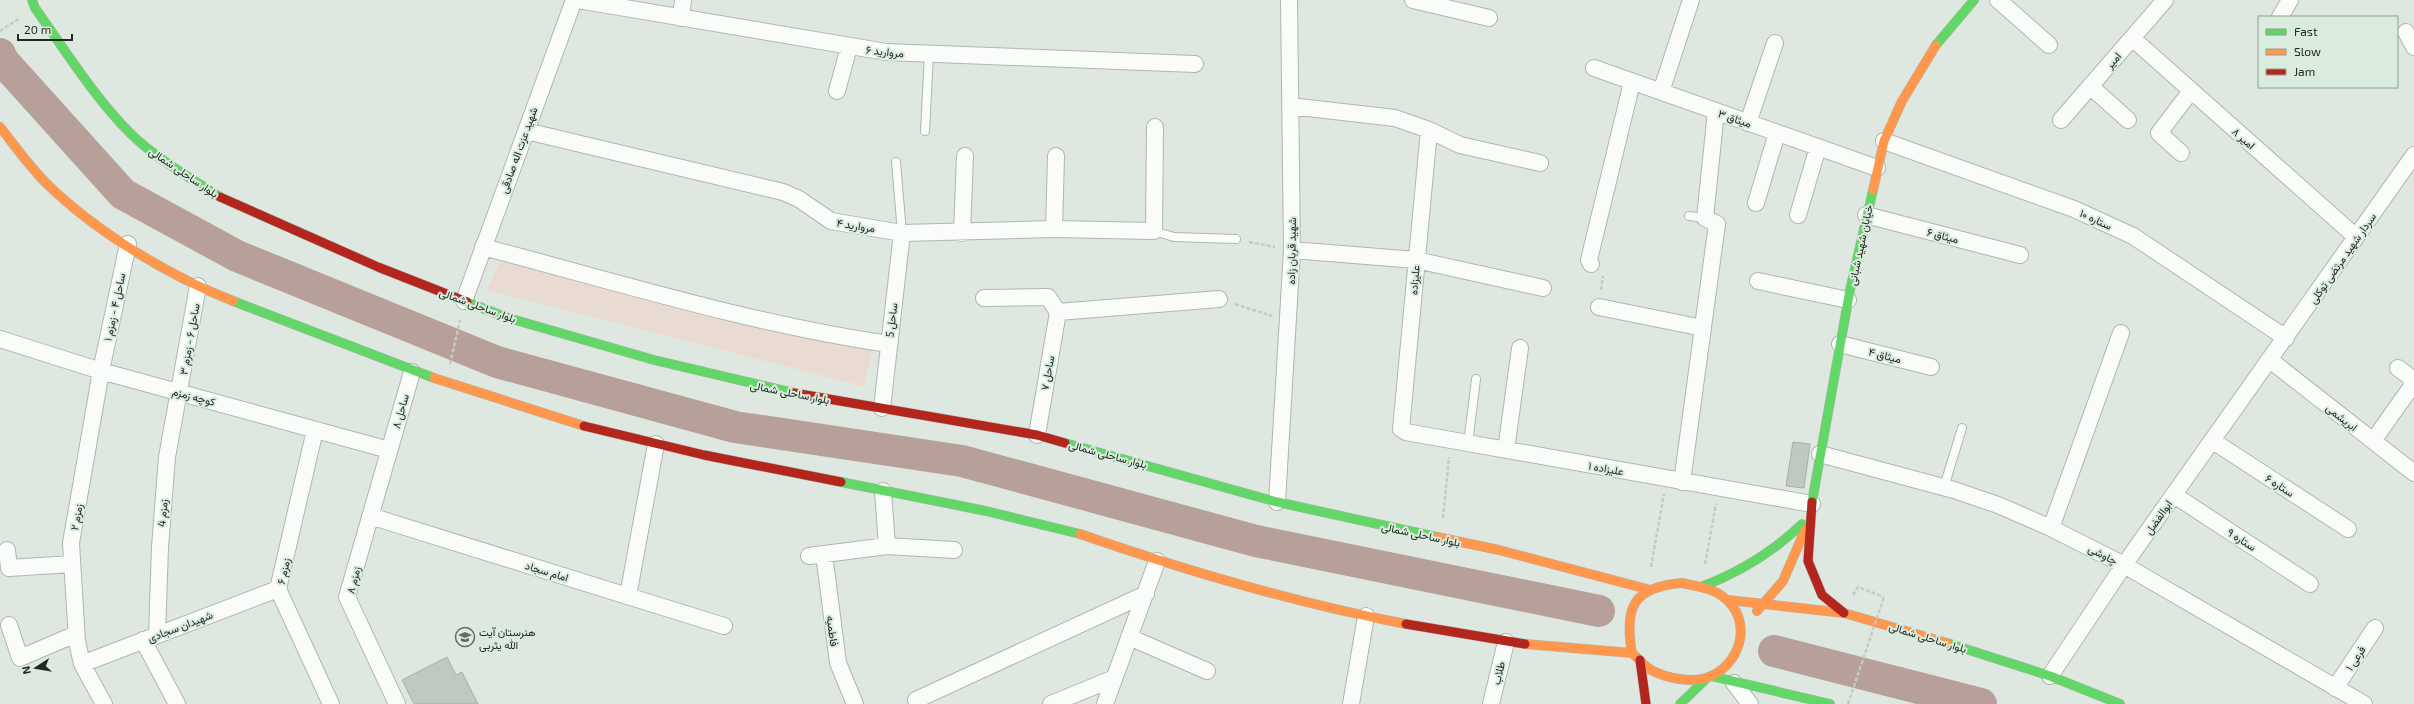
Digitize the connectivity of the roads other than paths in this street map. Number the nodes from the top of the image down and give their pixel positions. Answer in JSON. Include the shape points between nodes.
{"nodes":[{"id":1,"x":574,"y":0,"type":"edge"},
{"id":2,"x":578,"y":0,"type":"edge"},
{"id":3,"x":683,"y":0,"type":"edge"},
{"id":4,"x":1289,"y":0,"type":"edge"},
{"id":5,"x":1414,"y":0,"type":"edge"},
{"id":6,"x":1691,"y":0,"type":"edge"},
{"id":7,"x":1974,"y":0,"type":"edge"},
{"id":8,"x":1998,"y":0,"type":"edge"},
{"id":9,"x":2165,"y":0,"type":"edge"},
{"id":10,"x":2290,"y":0,"type":"edge"},
{"id":11,"x":37,"y":3,"type":"edge"},
{"id":12,"x":2281,"y":16,"type":"edge"},
{"id":13,"x":681,"y":18,"type":"junction"},
{"id":14,"x":1489,"y":18,"type":"dead end"},
{"id":15,"x":2406,"y":32,"type":"dead end"},
{"id":16,"x":2132,"y":38,"type":"junction"},
{"id":17,"x":1775,"y":43,"type":"dead end"},
{"id":18,"x":2049,"y":45,"type":"dead end"},
{"id":19,"x":2414,"y":46,"type":"edge"},
{"id":20,"x":849,"y":48,"type":"junction"},
{"id":21,"x":929,"y":55,"type":"junction"},
{"id":22,"x":1195,"y":64,"type":"dead end"},
{"id":23,"x":1594,"y":68,"type":"dead end"},
{"id":24,"x":1632,"y":82,"type":"junction"},
{"id":25,"x":2090,"y":86,"type":"junction"},
{"id":26,"x":836,"y":91,"type":"dead end"},
{"id":27,"x":2191,"y":91,"type":"junction"},
{"id":28,"x":1661,"y":92,"type":"junction"},
{"id":29,"x":1290,"y":106,"type":"junction"},
{"id":30,"x":1716,"y":111,"type":"junction"},
{"id":31,"x":2061,"y":120,"type":"dead end"},
{"id":32,"x":2128,"y":120,"type":"dead end"},
{"id":33,"x":1748,"y":123,"type":"junction"},
{"id":34,"x":0,"y":127,"type":"edge"},
{"id":35,"x":1155,"y":128,"type":"dead end"},
{"id":36,"x":1429,"y":130,"type":"junction"},
{"id":37,"x":526,"y":131,"type":"junction"},
{"id":38,"x":925,"y":131,"type":"dead end"},
{"id":39,"x":1777,"y":133,"type":"junction"},
{"id":40,"x":1884,"y":141,"type":"junction"},
{"id":41,"x":1818,"y":147,"type":"junction"},
{"id":42,"x":2182,"y":153,"type":"dead end"},
{"id":43,"x":965,"y":156,"type":"dead end"},
{"id":44,"x":1056,"y":156,"type":"dead end"},
{"id":45,"x":2413,"y":161,"type":"edge"},
{"id":46,"x":896,"y":162,"type":"dead end"},
{"id":47,"x":1540,"y":163,"type":"dead end"},
{"id":48,"x":1877,"y":168,"type":"junction"},
{"id":49,"x":1756,"y":204,"type":"dead end"},
{"id":50,"x":1798,"y":215,"type":"dead end"},
{"id":51,"x":1866,"y":215,"type":"junction"},
{"id":52,"x":1689,"y":216,"type":"dead end"},
{"id":53,"x":1705,"y":218,"type":"junction"},
{"id":54,"x":1054,"y":229,"type":"junction"},
{"id":55,"x":1154,"y":231,"type":"junction"},
{"id":56,"x":902,"y":233,"type":"junction"},
{"id":57,"x":962,"y":233,"type":"junction"},
{"id":58,"x":2356,"y":237,"type":"junction"},
{"id":59,"x":1236,"y":239,"type":"road end"},
{"id":60,"x":128,"y":244,"type":"junction"},
{"id":61,"x":483,"y":247,"type":"junction"},
{"id":62,"x":1292,"y":250,"type":"junction"},
{"id":63,"x":2020,"y":255,"type":"dead end"},
{"id":64,"x":1416,"y":260,"type":"junction"},
{"id":65,"x":1591,"y":264,"type":"road end"},
{"id":66,"x":1758,"y":281,"type":"dead end"},
{"id":67,"x":198,"y":286,"type":"junction"},
{"id":68,"x":1543,"y":288,"type":"dead end"},
{"id":69,"x":984,"y":298,"type":"dead end"},
{"id":70,"x":1219,"y":299,"type":"road end"},
{"id":71,"x":1848,"y":300,"type":"junction"},
{"id":72,"x":464,"y":301,"type":"junction"},
{"id":73,"x":1600,"y":307,"type":"road end"},
{"id":74,"x":1058,"y":312,"type":"junction"},
{"id":75,"x":1703,"y":328,"type":"junction"},
{"id":76,"x":2121,"y":333,"type":"dead end"},
{"id":77,"x":2286,"y":338,"type":"junction"},
{"id":78,"x":0,"y":339,"type":"edge"},
{"id":79,"x":888,"y":344,"type":"junction"},
{"id":80,"x":1840,"y":344,"type":"junction"},
{"id":81,"x":1520,"y":348,"type":"dead end"},
{"id":82,"x":2270,"y":360,"type":"junction"},
{"id":83,"x":1931,"y":367,"type":"dead end"},
{"id":84,"x":2398,"y":368,"type":"dead end"},
{"id":85,"x":100,"y":371,"type":"junction"},
{"id":86,"x":412,"y":372,"type":"junction"},
{"id":87,"x":1476,"y":379,"type":"dead end"},
{"id":88,"x":2414,"y":380,"type":"edge"},
{"id":89,"x":2414,"y":383,"type":"edge"},
{"id":90,"x":180,"y":392,"type":"junction"},
{"id":91,"x":882,"y":408,"type":"junction"},
{"id":92,"x":1962,"y":428,"type":"dead end"},
{"id":93,"x":1402,"y":429,"type":"joint"},
{"id":94,"x":316,"y":430,"type":"junction"},
{"id":95,"x":1037,"y":435,"type":"junction"},
{"id":96,"x":2213,"y":441,"type":"junction"},
{"id":97,"x":2373,"y":441,"type":"junction"},
{"id":98,"x":656,"y":444,"type":"junction"},
{"id":99,"x":1468,"y":444,"type":"junction"},
{"id":100,"x":389,"y":450,"type":"junction"},
{"id":101,"x":1506,"y":450,"type":"junction"},
{"id":102,"x":1820,"y":454,"type":"junction"},
{"id":103,"x":2414,"y":473,"type":"edge"},
{"id":104,"x":1682,"y":482,"type":"junction"},
{"id":105,"x":1944,"y":487,"type":"junction"},
{"id":106,"x":883,"y":491,"type":"junction"},
{"id":107,"x":2174,"y":495,"type":"junction"},
{"id":108,"x":1277,"y":502,"type":"junction"},
{"id":109,"x":1811,"y":510,"type":"junction"},
{"id":110,"x":370,"y":516,"type":"junction"},
{"id":111,"x":2051,"y":528,"type":"junction"},
{"id":112,"x":2348,"y":528,"type":"dead end"},
{"id":113,"x":887,"y":546,"type":"junction"},
{"id":114,"x":7,"y":550,"type":"dead end"},
{"id":115,"x":954,"y":550,"type":"dead end"},
{"id":116,"x":1157,"y":561,"type":"junction"},
{"id":117,"x":72,"y":564,"type":"junction"},
{"id":118,"x":2124,"y":565,"type":"junction"},
{"id":119,"x":2310,"y":584,"type":"dead end"},
{"id":120,"x":1701,"y":587,"type":"junction"},
{"id":121,"x":278,"y":589,"type":"junction"},
{"id":122,"x":1647,"y":589,"type":"junction"},
{"id":123,"x":1146,"y":594,"type":"junction"},
{"id":124,"x":628,"y":596,"type":"junction"},
{"id":125,"x":1728,"y":600,"type":"junction"},
{"id":126,"x":1764,"y":603,"type":"junction"},
{"id":127,"x":1844,"y":613,"type":"junction"},
{"id":128,"x":1366,"y":616,"type":"junction"},
{"id":129,"x":9,"y":625,"type":"dead end"},
{"id":130,"x":724,"y":626,"type":"dead end"},
{"id":131,"x":2375,"y":628,"type":"dead end"},
{"id":132,"x":1742,"y":629,"type":"junction"},
{"id":133,"x":76,"y":634,"type":"junction"},
{"id":134,"x":1129,"y":637,"type":"junction"},
{"id":135,"x":150,"y":638,"type":"junction"},
{"id":136,"x":1506,"y":642,"type":"junction"},
{"id":137,"x":1632,"y":653,"type":"junction"},
{"id":138,"x":1640,"y":660,"type":"junction"},
{"id":139,"x":82,"y":664,"type":"junction"},
{"id":140,"x":1207,"y":671,"type":"dead end"},
{"id":141,"x":2050,"y":676,"type":"junction"},
{"id":142,"x":1708,"y":678,"type":"junction"},
{"id":143,"x":1112,"y":679,"type":"junction"},
{"id":144,"x":1734,"y":683,"type":"junction"},
{"id":145,"x":2342,"y":695,"type":"edge"},
{"id":146,"x":104,"y":704,"type":"edge"},
{"id":147,"x":178,"y":704,"type":"edge"},
{"id":148,"x":331,"y":704,"type":"edge"},
{"id":149,"x":397,"y":704,"type":"edge"},
{"id":150,"x":854,"y":704,"type":"edge"},
{"id":151,"x":918,"y":704,"type":"edge"},
{"id":152,"x":1051,"y":704,"type":"edge"},
{"id":153,"x":1104,"y":704,"type":"edge"},
{"id":154,"x":1351,"y":704,"type":"edge"},
{"id":155,"x":1491,"y":704,"type":"edge"},
{"id":156,"x":1646,"y":704,"type":"edge"},
{"id":157,"x":1680,"y":704,"type":"edge"},
{"id":158,"x":1750,"y":704,"type":"edge"},
{"id":159,"x":1830,"y":704,"type":"edge"},
{"id":160,"x":2120,"y":704,"type":"edge"},
{"id":161,"x":2364,"y":704,"type":"edge"}],
"edges":[{"from":1,"to":37,"type":"street","name":"شهید عزت اله صادقی"},
{"from":2,"to":13,"type":"street","name":"مروارید ۶"},
{"from":3,"to":13,"type":"street"},
{"from":4,"to":29,"type":"street","name":"شهید قربان زاده"},
{"from":5,"to":14,"type":"street"},
{"from":6,"to":28,"type":"street"},
{"from":7,"to":40,"type":"main road","name":"خیابان شهید شبانی","via":[[1944,34],[1921,67]]},
{"from":8,"to":18,"type":"street"},
{"from":9,"to":16,"type":"street","name":"امیر"},
{"from":10,"to":12,"type":"street"},
{"from":11,"to":72,"type":"main road","name":"بلوار ساحلی شمالی","via":[[85,79],[131,134],[191,179],[221,197],[290,229]]},
{"from":13,"to":20,"type":"street","name":"مروارید ۶"},
{"from":15,"to":19,"type":"street"},
{"from":16,"to":25,"type":"street","name":"امیر"},
{"from":16,"to":27,"type":"street","name":"امیر ۸"},
{"from":17,"to":33,"type":"street"},
{"from":20,"to":21,"type":"street","name":"مروارید ۶"},
{"from":20,"to":26,"type":"street"},
{"from":21,"to":22,"type":"street","name":"مروارید ۶"},
{"from":21,"to":38,"type":"lane"},
{"from":23,"to":24,"type":"street","name":"میثاق ۳"},
{"from":24,"to":28,"type":"street","name":"میثاق ۳"},
{"from":24,"to":65,"type":"street","via":[[1589,260]]},
{"from":25,"to":31,"type":"street","name":"امیر"},
{"from":25,"to":32,"type":"street"},
{"from":27,"to":42,"type":"street","via":[[2159,133]]},
{"from":27,"to":58,"type":"street","name":"امیر ۸"},
{"from":28,"to":30,"type":"street","name":"میثاق ۳"},
{"from":29,"to":36,"type":"street","via":[[1395,118]]},
{"from":29,"to":62,"type":"street","name":"شهید قربان زاده"},
{"from":30,"to":33,"type":"street","name":"میثاق ۳"},
{"from":30,"to":53,"type":"street"},
{"from":33,"to":39,"type":"street","name":"میثاق ۳"},
{"from":34,"to":60,"type":"main road","via":[[47,184],[93,221]]},
{"from":35,"to":55,"type":"street"},
{"from":36,"to":47,"type":"street","via":[[1460,145]]},
{"from":36,"to":64,"type":"street","name":"علیزاده"},
{"from":37,"to":56,"type":"street","name":"مروارید ۴","via":[[783,192],[799,199],[831,221]]},
{"from":37,"to":61,"type":"street","name":"شهید عزت اله صادقی"},
{"from":39,"to":41,"type":"street","name":"میثاق ۳"},
{"from":39,"to":49,"type":"street"},
{"from":40,"to":48,"type":"main road","name":"خیابان شهید شبانی"},
{"from":40,"to":77,"type":"street","name":"ستاره ۱۰","via":[[2067,206],[2133,236]]},
{"from":41,"to":48,"type":"street","name":"میثاق ۳"},
{"from":41,"to":50,"type":"street"},
{"from":43,"to":57,"type":"street"},
{"from":44,"to":54,"type":"street"},
{"from":45,"to":58,"type":"street","name":"سردار شهید مرتضی توکلی"},
{"from":46,"to":56,"type":"lane"},
{"from":48,"to":51,"type":"main road","name":"خیابان شهید شبانی"},
{"from":51,"to":63,"type":"street","name":"میثاق ۶"},
{"from":51,"to":71,"type":"main road","name":"خیابان شهید شبانی"},
{"from":52,"to":53,"type":"lane"},
{"from":53,"to":75,"type":"street","via":[[1716,224]]},
{"from":54,"to":55,"type":"street","name":"مروارید ۴"},
{"from":54,"to":57,"type":"street","name":"مروارید ۴"},
{"from":55,"to":59,"type":"lane","via":[[1174,237]]},
{"from":56,"to":57,"type":"street","name":"مروارید ۴"},
{"from":56,"to":79,"type":"street","name":"ساحل 5"},
{"from":58,"to":77,"type":"street","name":"سردار شهید مرتضی توکلی"},
{"from":60,"to":67,"type":"main road"},
{"from":60,"to":85,"type":"street","name":"ساحل ۴ - زمزم ۱"},
{"from":61,"to":72,"type":"street","name":"شهید عزت اله صادقی"},
{"from":61,"to":79,"type":"street","via":[[724,310],[834,336]]},
{"from":62,"to":64,"type":"street"},
{"from":62,"to":108,"type":"street","name":"شهید قربان زاده"},
{"from":64,"to":68,"type":"street"},
{"from":64,"to":93,"type":"street","name":"علیزاده"},
{"from":66,"to":71,"type":"street"},
{"from":67,"to":86,"type":"main road"},
{"from":67,"to":90,"type":"street","name":"ساحل ۶ - زمزم ۳"},
{"from":69,"to":74,"type":"street","via":[[1048,297]]},
{"from":70,"to":74,"type":"street"},
{"from":71,"to":80,"type":"main road","name":"خیابان شهید شبانی"},
{"from":72,"to":91,"type":"main road","name":"بلوار ساحلی شمالی","via":[[505,316],[706,373],[772,389]]},
{"from":73,"to":75,"type":"street"},
{"from":74,"to":95,"type":"street","name":"ساحل ۷"},
{"from":75,"to":104,"type":"street"},
{"from":76,"to":111,"type":"street"},
{"from":77,"to":82,"type":"street","name":"سردار شهید مرتضی توکلی"},
{"from":78,"to":85,"type":"street","name":"کوچه زمزم"},
{"from":79,"to":91,"type":"street","name":"ساحل 5"},
{"from":80,"to":83,"type":"street","name":"میثاق ۴"},
{"from":80,"to":102,"type":"main road","name":"خیابان شهید شبانی"},
{"from":81,"to":101,"type":"street"},
{"from":82,"to":96,"type":"street","name":"ابوالفضل"},
{"from":82,"to":97,"type":"street","name":"ابریشمی"},
{"from":84,"to":88,"type":"street"},
{"from":85,"to":90,"type":"street","name":"کوچه زمزم"},
{"from":85,"to":117,"type":"street","name":"زمزم ۲","via":[[71,543]]},
{"from":86,"to":98,"type":"main road","via":[[590,428]]},
{"from":86,"to":100,"type":"street","name":"ساحل ۸"},
{"from":87,"to":99,"type":"lane"},
{"from":89,"to":97,"type":"street"},
{"from":90,"to":94,"type":"street","name":"کوچه زمزم"},
{"from":90,"to":135,"type":"street","name":"زمزم 4","via":[[167,457]]},
{"from":91,"to":95,"type":"main road","name":"بلوار ساحلی شمالی"},
{"from":92,"to":105,"type":"lane"},
{"from":93,"to":99,"type":"street","name":"علیزاده ۱","via":[[1406,432]]},
{"from":94,"to":100,"type":"street","name":"کوچه زمزم"},
{"from":94,"to":121,"type":"street","name":"زمزم ۶"},
{"from":95,"to":108,"type":"main road","name":"بلوار ساحلی شمالی"},
{"from":96,"to":107,"type":"street","name":"ابوالفضل"},
{"from":96,"to":112,"type":"street","name":"ستاره ۶"},
{"from":97,"to":103,"type":"street","name":"ابریشمی"},
{"from":98,"to":106,"type":"main road"},
{"from":98,"to":124,"type":"street"},
{"from":99,"to":101,"type":"street","name":"علیزاده ۱"},
{"from":100,"to":110,"type":"street","name":"زمزم ۸"},
{"from":101,"to":104,"type":"street","name":"علیزاده ۱"},
{"from":102,"to":105,"type":"street","name":"چاوشی"},
{"from":102,"to":109,"type":"main road","name":"خیابان شهید شبانی"},
{"from":104,"to":109,"type":"street","name":"علیزاده ۱"},
{"from":105,"to":111,"type":"street","name":"چاوشی","via":[[1998,505]]},
{"from":106,"to":113,"type":"street"},
{"from":106,"to":116,"type":"main road","via":[[1046,523]]},
{"from":107,"to":118,"type":"street","name":"ابوالفضل"},
{"from":107,"to":119,"type":"street","name":"ستاره ۹"},
{"from":108,"to":122,"type":"main road","name":"بلوار ساحلی شمالی","via":[[1507,552]]},
{"from":109,"to":120,"type":"main road","via":[[1778,548],[1738,574]]},
{"from":109,"to":126,"type":"main road","name":"خیابان شهید شبانی","via":[[1783,581]]},
{"from":109,"to":127,"type":"main road","name":"خیابان شهید شبانی","via":[[1808,560],[1822,595]]},
{"from":110,"to":124,"type":"street","name":"امام سجاد"},
{"from":110,"to":149,"type":"street","name":"زمزم ۸","via":[[347,597]]},
{"from":111,"to":118,"type":"street","name":"چاوشی"},
{"from":113,"to":115,"type":"street"},
{"from":113,"to":150,"type":"street","name":"فاطمیه","via":[[817,555],[838,663]]},
{"from":114,"to":117,"type":"street","via":[[9,568]]},
{"from":116,"to":123,"type":"street"},
{"from":116,"to":128,"type":"main road"},
{"from":117,"to":133,"type":"street","name":"زمزم ۲"},
{"from":118,"to":141,"type":"street","name":"ابوالفضل"},
{"from":118,"to":145,"type":"street","name":"چاوشی"},
{"from":120,"to":122,"type":"main road","via":[[1682,583]]},
{"from":120,"to":125,"type":"main road"},
{"from":121,"to":135,"type":"street","name":"شهیدان سجادی"},
{"from":121,"to":148,"type":"street","name":"زمزم ۶"},
{"from":122,"to":137,"type":"main road","via":[[1637,599],[1630,612],[1628,636]]},
{"from":123,"to":134,"type":"street"},
{"from":123,"to":151,"type":"street","via":[[916,700]]},
{"from":124,"to":130,"type":"street","name":"امام سجاد"},
{"from":125,"to":126,"type":"main road","name":"بلوار ساحلی شمالی"},
{"from":125,"to":132,"type":"main road","via":[[1737,613]]},
{"from":126,"to":127,"type":"main road","name":"بلوار ساحلی شمالی"},
{"from":126,"to":132,"type":"main road","name":"خیابان شهید شبانی"},
{"from":127,"to":141,"type":"main road","name":"بلوار ساحلی شمالی"},
{"from":128,"to":136,"type":"main road"},
{"from":128,"to":154,"type":"street"},
{"from":129,"to":133,"type":"street","via":[[20,658]]},
{"from":131,"to":145,"type":"street","name":"فرعی ۱"},
{"from":132,"to":142,"type":"main road","via":[[1739,650],[1727,667]]},
{"from":133,"to":139,"type":"street","name":"زمزم ۲"},
{"from":134,"to":140,"type":"street"},
{"from":134,"to":143,"type":"street"},
{"from":135,"to":139,"type":"street","name":"شهیدان سجادی"},
{"from":135,"to":147,"type":"street"},
{"from":136,"to":137,"type":"main road","via":[[1590,652]]},
{"from":136,"to":155,"type":"street","name":"طلاب"},
{"from":137,"to":138,"type":"main road"},
{"from":138,"to":142,"type":"main road","via":[[1652,670],[1670,677]]},
{"from":138,"to":156,"type":"main road"},
{"from":139,"to":146,"type":"street","name":"زمزم ۲"},
{"from":141,"to":160,"type":"main road","name":"بلوار ساحلی شمالی"},
{"from":142,"to":144,"type":"main road"},
{"from":142,"to":157,"type":"main road"},
{"from":143,"to":152,"type":"street"},
{"from":143,"to":153,"type":"street"},
{"from":144,"to":158,"type":"street"},
{"from":144,"to":159,"type":"main road"},
{"from":145,"to":161,"type":"street","name":"چاوشی"}]}
